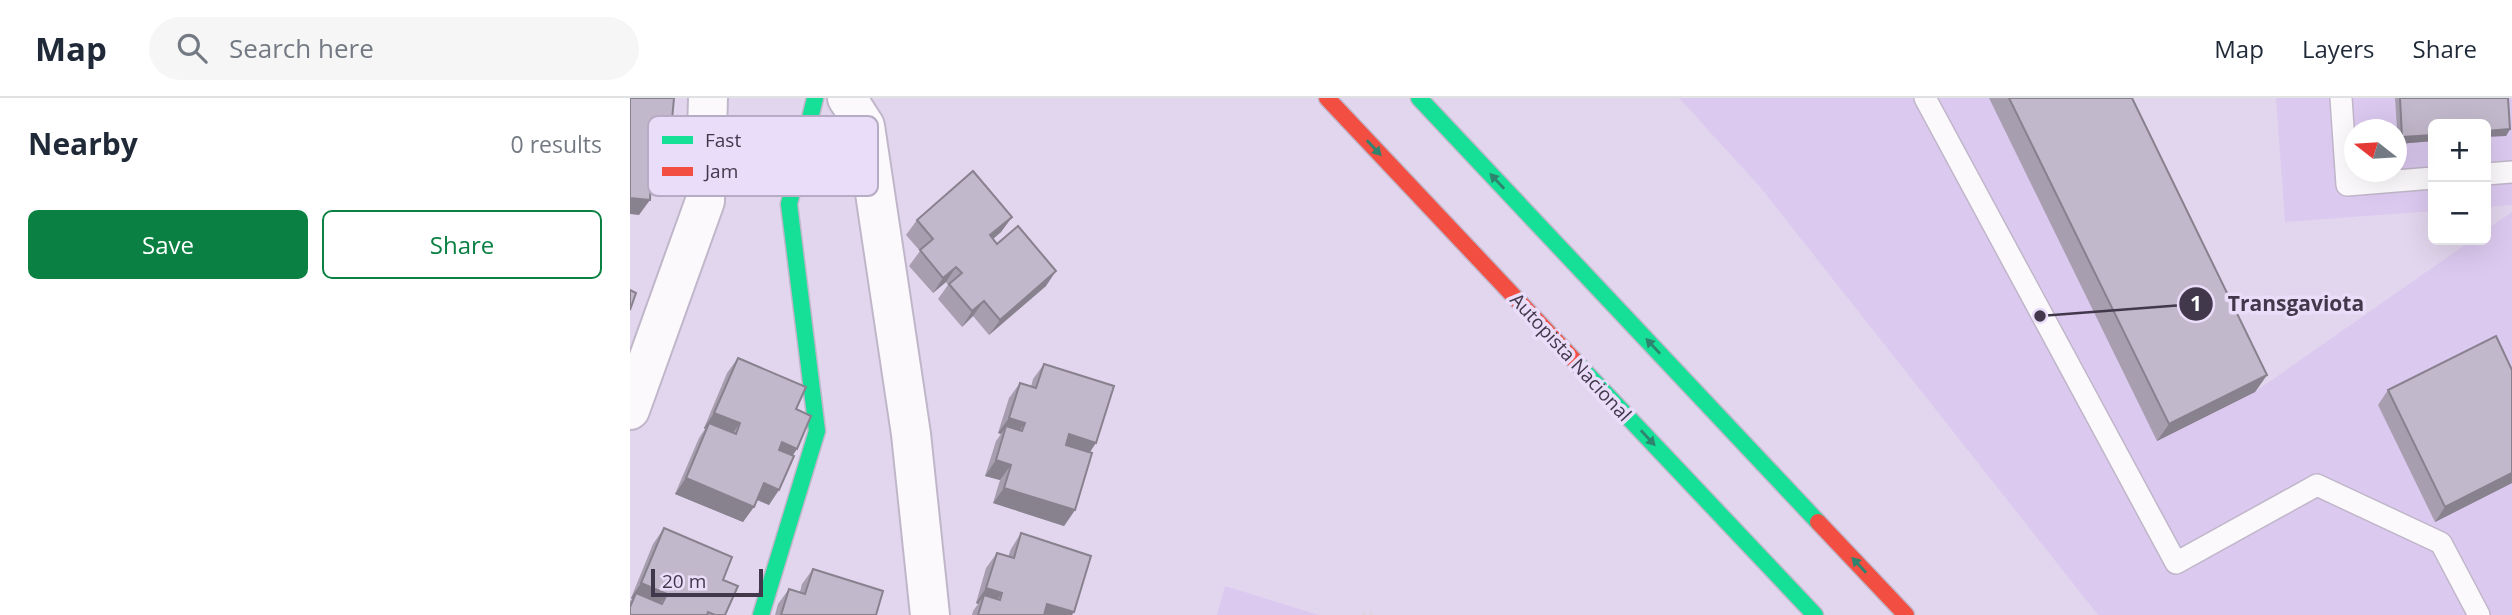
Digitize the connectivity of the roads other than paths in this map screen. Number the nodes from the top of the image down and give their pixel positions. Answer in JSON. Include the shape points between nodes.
{"nodes":[{"id":1,"x":708,"y":98,"type":"edge"},
{"id":2,"x":815,"y":98,"type":"edge"},
{"id":3,"x":847,"y":98,"type":"edge"},
{"id":4,"x":1328,"y":98,"type":"edge"},
{"id":5,"x":1419,"y":98,"type":"edge"},
{"id":6,"x":1925,"y":98,"type":"edge"},
{"id":7,"x":2341,"y":98,"type":"edge"},
{"id":8,"x":707,"y":116,"type":"edge"},
{"id":9,"x":811,"y":116,"type":"edge"},
{"id":10,"x":859,"y":116,"type":"edge"},
{"id":11,"x":2512,"y":172,"type":"edge"},
{"id":12,"x":2491,"y":174,"type":"edge"},
{"id":13,"x":2428,"y":178,"type":"edge"},
{"id":14,"x":705,"y":196,"type":"edge"},
{"id":15,"x":791,"y":196,"type":"edge"},
{"id":16,"x":875,"y":196,"type":"edge"},
{"id":17,"x":630,"y":410,"type":"edge"},
{"id":18,"x":761,"y":615,"type":"edge"},
{"id":19,"x":930,"y":615,"type":"edge"},
{"id":20,"x":1815,"y":615,"type":"edge"},
{"id":21,"x":1906,"y":615,"type":"edge"},
{"id":22,"x":2479,"y":615,"type":"edge"}],
"edges":[{"from":1,"to":8,"type":"street"},
{"from":2,"to":9,"type":"main road"},
{"from":3,"to":10,"type":"street"},
{"from":4,"to":20,"type":"main road","name":"Autopista Nacional","one_way":true},
{"from":21,"to":5,"type":"main road","one_way":true},
{"from":6,"to":22,"type":"lane","via":[[2176,563],[2317,485],[2441,543]]},
{"from":7,"to":13,"type":"lane","via":[[2347,185]]},
{"from":11,"to":12,"type":"lane"},
{"from":14,"to":17,"type":"street"},
{"from":15,"to":18,"type":"main road","via":[[817,431]]},
{"from":16,"to":19,"type":"street","via":[[911,434]]}]}
